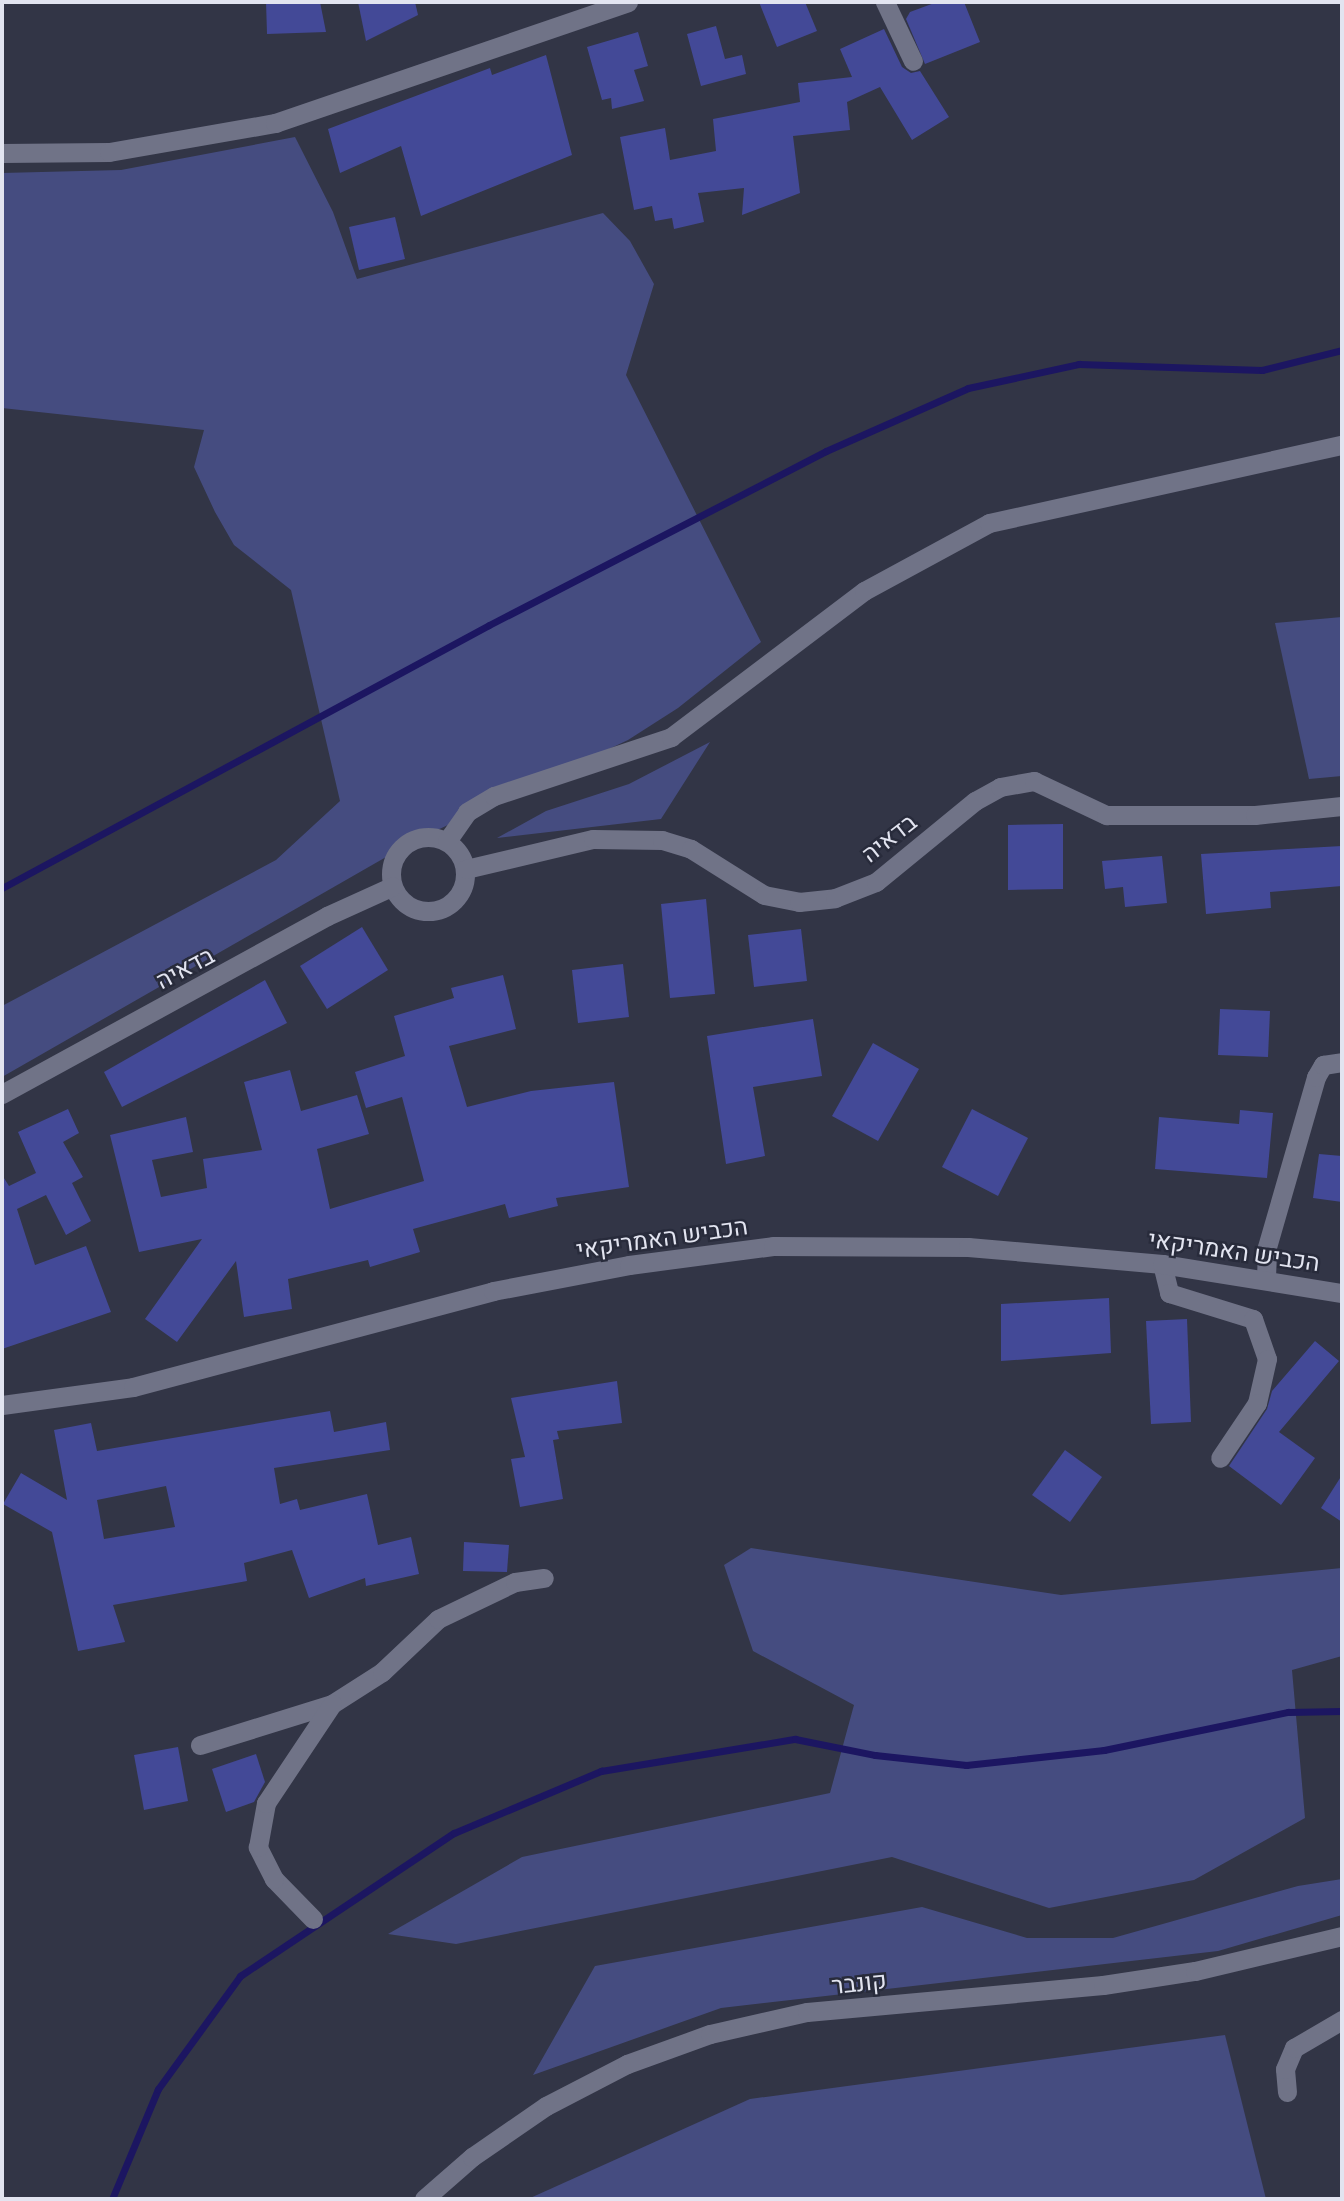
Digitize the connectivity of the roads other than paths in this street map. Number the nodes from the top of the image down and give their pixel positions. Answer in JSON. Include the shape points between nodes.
{"nodes":[{"id":1,"x":628,"y":2,"type":"edge"},
{"id":2,"x":885,"y":2,"type":"edge"},
{"id":3,"x":913,"y":61,"type":"dead end"},
{"id":4,"x":2,"y":153,"type":"edge"},
{"id":5,"x":1342,"y":445,"type":"edge"},
{"id":6,"x":1342,"y":806,"type":"edge"},
{"id":7,"x":447,"y":841,"type":"junction"},
{"id":8,"x":466,"y":869,"type":"junction"},
{"id":9,"x":393,"y":886,"type":"junction"},
{"id":10,"x":1342,"y":1062,"type":"edge"},
{"id":11,"x":2,"y":1094,"type":"edge"},
{"id":12,"x":1162,"y":1264,"type":"junction"},
{"id":13,"x":1266,"y":1278,"type":"junction"},
{"id":14,"x":1342,"y":1293,"type":"edge"},
{"id":15,"x":2,"y":1405,"type":"edge"},
{"id":16,"x":1220,"y":1458,"type":"dead end"},
{"id":17,"x":544,"y":1578,"type":"dead end"},
{"id":18,"x":332,"y":1704,"type":"junction"},
{"id":19,"x":200,"y":1745,"type":"dead end"},
{"id":20,"x":313,"y":1919,"type":"dead end"},
{"id":21,"x":1342,"y":1936,"type":"edge"},
{"id":22,"x":1342,"y":2020,"type":"edge"},
{"id":23,"x":1287,"y":2092,"type":"dead end"},
{"id":24,"x":425,"y":2199,"type":"edge"}],
"edges":[{"from":1,"to":4,"type":"street","via":[[275,123],[109,152]]},
{"from":2,"to":3,"type":"street"},
{"from":5,"to":7,"type":"street","via":[[989,523],[864,591],[671,737],[494,796],[467,812]]},
{"from":6,"to":8,"type":"street","name":"בדאיה","via":[[1255,815],[1106,815],[1034,781],[1000,787],[975,801],[876,882],[835,898],[799,902],[764,895],[691,849],[662,840],[593,839]]},
{"from":7,"to":8,"type":"street","via":[[460,853]]},
{"from":7,"to":9,"type":"street","via":[[428,836],[404,845],[393,860]]},
{"from":8,"to":9,"type":"street","via":[[454,901],[432,911],[408,905]]},
{"from":9,"to":11,"type":"street","name":"בדאיה","via":[[327,916]]},
{"from":10,"to":13,"type":"street","via":[[1322,1065],[1316,1077],[1267,1247]]},
{"from":12,"to":13,"type":"street","name":"הכביש האמריקאי"},
{"from":12,"to":15,"type":"street","name":"הכביש האמריקאי","via":[[968,1247],[773,1246],[629,1265],[493,1290],[133,1387]]},
{"from":12,"to":16,"type":"street","via":[[1169,1293],[1253,1320],[1267,1359],[1257,1403]]},
{"from":13,"to":14,"type":"street","name":"הכביש האמריקאי"},
{"from":17,"to":18,"type":"street","via":[[515,1582],[438,1619],[383,1672]]},
{"from":18,"to":19,"type":"street"},
{"from":18,"to":20,"type":"street","via":[[266,1803],[258,1847],[274,1879]]},
{"from":21,"to":24,"type":"street","name":"קונבר","via":[[1182,1973],[807,2012],[710,2034],[627,2064],[546,2106],[472,2157]]},
{"from":22,"to":23,"type":"street","via":[[1294,2048],[1285,2069]]}]}
